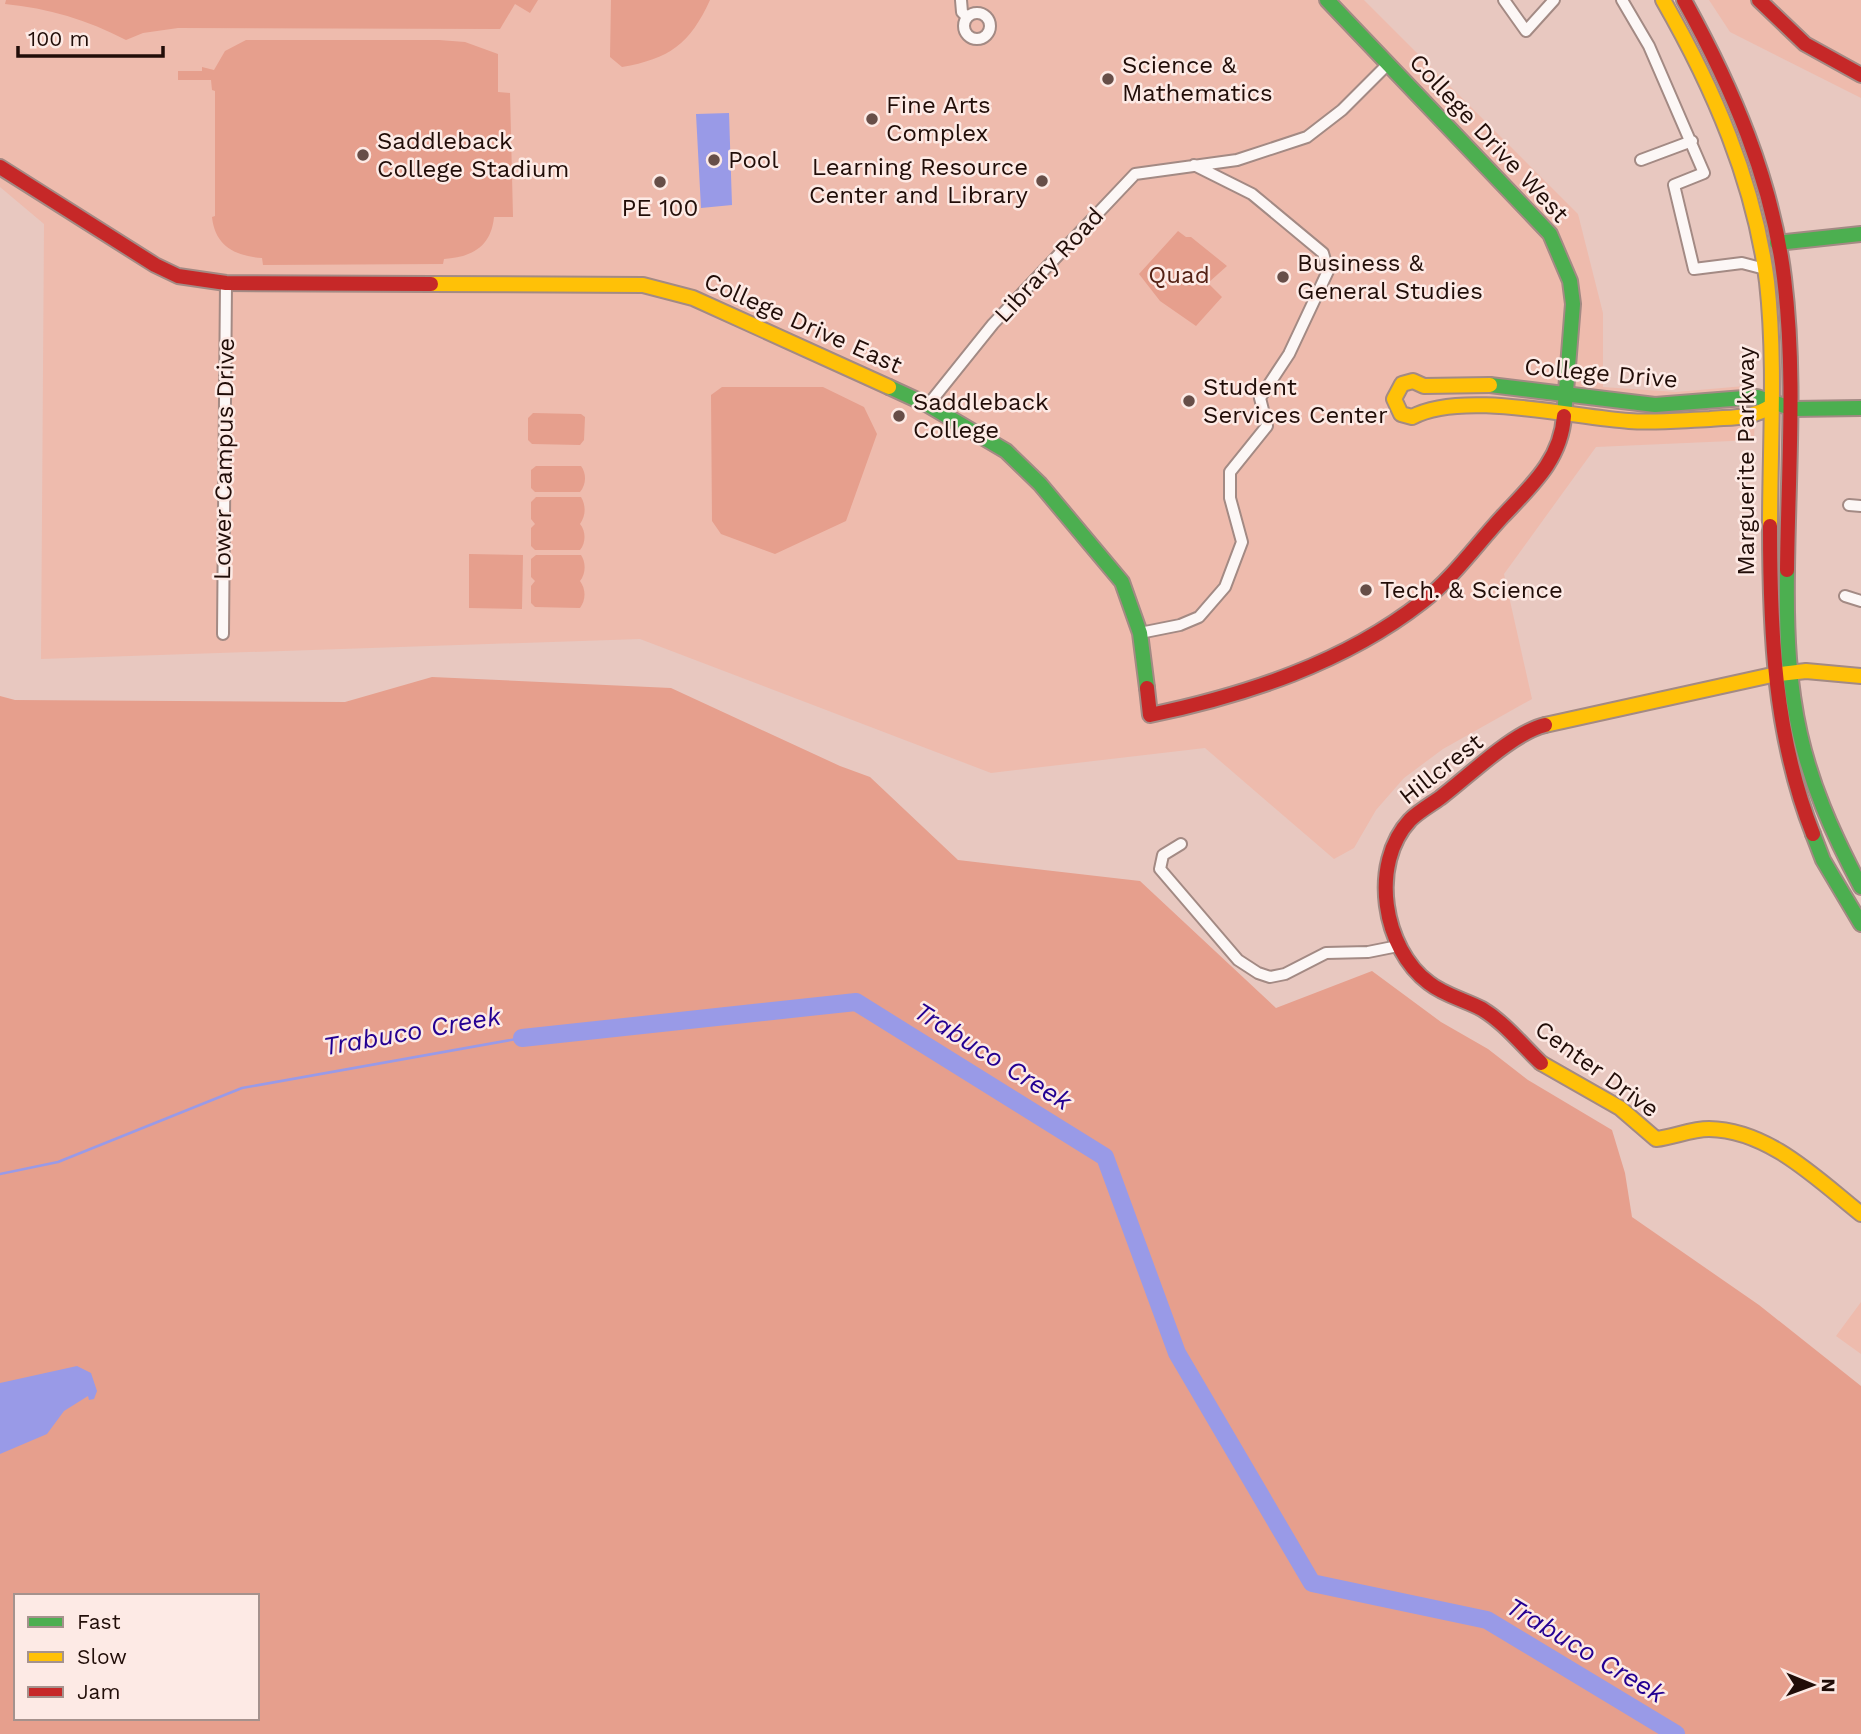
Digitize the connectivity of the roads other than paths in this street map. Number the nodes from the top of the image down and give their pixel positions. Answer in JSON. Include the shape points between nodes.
{"nodes":[{"id":1,"x":961,"y":0,"type":"edge"},
{"id":2,"x":1327,"y":0,"type":"edge"},
{"id":3,"x":1504,"y":0,"type":"edge"},
{"id":4,"x":1554,"y":0,"type":"edge"},
{"id":5,"x":1622,"y":0,"type":"edge"},
{"id":6,"x":1663,"y":0,"type":"edge"},
{"id":7,"x":1684,"y":0,"type":"edge"},
{"id":8,"x":1759,"y":0,"type":"edge"},
{"id":9,"x":967,"y":17,"type":"dead end"},
{"id":10,"x":1389,"y":63,"type":"junction"},
{"id":11,"x":1861,"y":75,"type":"edge"},
{"id":12,"x":1692,"y":141,"type":"junction"},
{"id":13,"x":1641,"y":160,"type":"dead end"},
{"id":14,"x":1741,"y":164,"type":"junction"},
{"id":15,"x":1194,"y":165,"type":"junction"},
{"id":16,"x":0,"y":167,"type":"edge"},
{"id":17,"x":1861,"y":234,"type":"edge"},
{"id":18,"x":1861,"y":243,"type":"edge"},
{"id":19,"x":1778,"y":248,"type":"junction"},
{"id":20,"x":1765,"y":269,"type":"junction"},
{"id":21,"x":226,"y":283,"type":"junction"},
{"id":22,"x":1424,"y":386,"type":"junction"},
{"id":23,"x":1566,"y":394,"type":"junction"},
{"id":24,"x":928,"y":405,"type":"junction"},
{"id":25,"x":1771,"y":406,"type":"junction"},
{"id":26,"x":1788,"y":408,"type":"junction"},
{"id":27,"x":1861,"y":408,"type":"edge"},
{"id":28,"x":1427,"y":409,"type":"junction"},
{"id":29,"x":1564,"y":413,"type":"junction"},
{"id":30,"x":1845,"y":596,"type":"dead end"},
{"id":31,"x":1861,"y":601,"type":"edge"},
{"id":32,"x":1140,"y":633,"type":"junction"},
{"id":33,"x":223,"y":634,"type":"dead end"},
{"id":34,"x":1789,"y":673,"type":"junction"},
{"id":35,"x":1772,"y":675,"type":"junction"},
{"id":36,"x":1861,"y":676,"type":"edge"},
{"id":37,"x":1181,"y":844,"type":"dead end"},
{"id":38,"x":1861,"y":887,"type":"edge"},
{"id":39,"x":1861,"y":924,"type":"edge"},
{"id":40,"x":1398,"y":946,"type":"junction"},
{"id":41,"x":1861,"y":1214,"type":"edge"}],
"edges":[{"from":1,"to":9,"type":"street"},
{"from":2,"to":10,"type":"street","name":"College Drive West"},
{"from":3,"to":4,"type":"street","via":[[1526,31]]},
{"from":5,"to":12,"type":"street","via":[[1649,46]]},
{"from":6,"to":14,"type":"street","name":"Marguerite Parkway","via":[[1708,82]]},
{"from":7,"to":19,"type":"street","name":"Marguerite Parkway","via":[[1724,76],[1749,137]]},
{"from":8,"to":11,"type":"street","via":[[1820,53]]},
{"from":10,"to":15,"type":"street","name":"Library Road","via":[[1307,137],[1237,160]]},
{"from":10,"to":23,"type":"street","name":"College Drive West","via":[[1519,198],[1556,244],[1573,304]]},
{"from":12,"to":13,"type":"street"},
{"from":12,"to":20,"type":"street","via":[[1704,173],[1674,186],[1694,269],[1742,263]]},
{"from":14,"to":19,"type":"street","via":[[1752,176],[1769,244]]},
{"from":14,"to":20,"type":"street","name":"Marguerite Parkway"},
{"from":15,"to":24,"type":"street","name":"Library Road","via":[[1135,174],[993,324]]},
{"from":15,"to":32,"type":"street","via":[[1252,194],[1322,253],[1328,271],[1289,354],[1260,398],[1267,426],[1230,472],[1230,498],[1242,542],[1225,587],[1199,617]]},
{"from":16,"to":21,"type":"street","name":"College Drive East","via":[[170,273]]},
{"from":17,"to":19,"type":"street"},
{"from":18,"to":19,"type":"street"},
{"from":19,"to":26,"type":"street","name":"Marguerite Parkway","via":[[1788,318]]},
{"from":20,"to":25,"type":"street","name":"Marguerite Parkway"},
{"from":21,"to":24,"type":"street","name":"College Drive East","via":[[643,285],[693,298]]},
{"from":21,"to":33,"type":"street","name":"Lower Campus Drive"},
{"from":22,"to":23,"type":"street","name":"College Drive","via":[[1481,384]]},
{"from":22,"to":28,"type":"street","via":[[1429,395]]},
{"from":22,"to":28,"type":"street","name":"College Drive","via":[[1407,382],[1398,388],[1394,399],[1397,410],[1406,416],[1418,416]]},
{"from":23,"to":25,"type":"street","name":"College Drive","via":[[1655,405],[1757,397]]},
{"from":23,"to":29,"type":"street","name":"College Drive West"},
{"from":24,"to":32,"type":"street","name":"College Drive East","via":[[982,434],[1040,484],[1122,582]]},
{"from":25,"to":26,"type":"street","name":"College Drive"},
{"from":25,"to":29,"type":"street","name":"College Drive","via":[[1756,416],[1672,421]]},
{"from":25,"to":35,"type":"street","name":"Marguerite Parkway"},
{"from":26,"to":27,"type":"street","name":"College Drive"},
{"from":26,"to":34,"type":"street","name":"Marguerite Parkway"},
{"from":28,"to":29,"type":"street","name":"College Drive","via":[[1500,407]]},
{"from":29,"to":32,"type":"street","name":"College Drive East","via":[[1558,449],[1549,466],[1429,597],[1353,648],[1269,682],[1150,715]]},
{"from":30,"to":31,"type":"street"},
{"from":34,"to":35,"type":"street","name":"Hillcrest"},
{"from":34,"to":36,"type":"street","name":"Hillcrest"},
{"from":34,"to":38,"type":"street","name":"Marguerite Parkway","via":[[1809,776],[1821,811]]},
{"from":35,"to":39,"type":"street","name":"Marguerite Parkway","via":[[1781,735],[1801,808],[1818,850]]},
{"from":35,"to":40,"type":"street","name":"Hillcrest","via":[[1538,727],[1520,737],[1423,809],[1399,837],[1386,875],[1385,896],[1387,918]]},
{"from":37,"to":40,"type":"street","via":[[1163,855],[1160,869],[1238,960],[1258,973],[1285,974],[1326,953],[1368,953]]},
{"from":40,"to":41,"type":"street","name":"Center Drive","via":[[1430,984],[1483,1010],[1541,1063],[1620,1108],[1656,1139],[1708,1129],[1755,1139]]}]}
